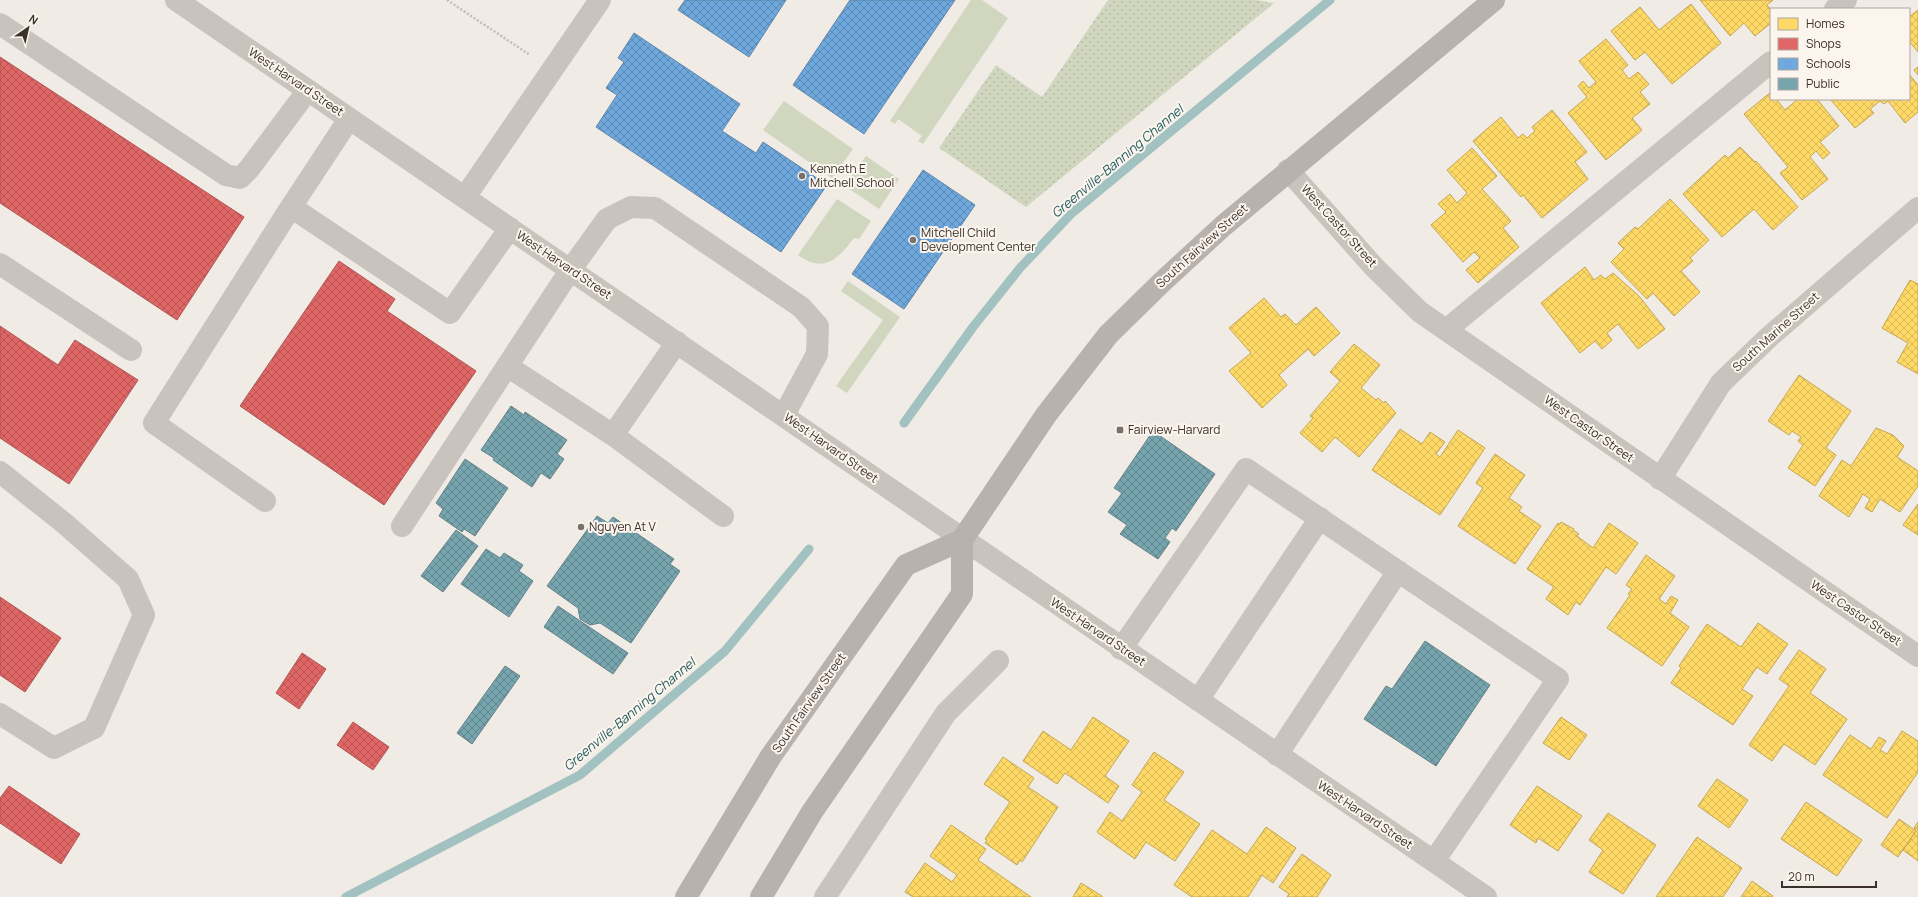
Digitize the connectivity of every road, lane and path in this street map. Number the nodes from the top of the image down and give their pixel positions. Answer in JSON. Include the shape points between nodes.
{"nodes":[{"id":1,"x":176,"y":0,"type":"edge"},
{"id":2,"x":447,"y":0,"type":"edge"},
{"id":3,"x":600,"y":0,"type":"edge"},
{"id":4,"x":1494,"y":0,"type":"edge"},
{"id":5,"x":1846,"y":0,"type":"edge"},
{"id":6,"x":1836,"y":8,"type":"edge"},
{"id":7,"x":0,"y":24,"type":"edge"},
{"id":8,"x":1770,"y":63,"type":"edge"},
{"id":9,"x":552,"y":70,"type":"junction"},
{"id":10,"x":308,"y":90,"type":"junction"},
{"id":11,"x":349,"y":119,"type":"junction"},
{"id":12,"x":1288,"y":170,"type":"junction"},
{"id":13,"x":465,"y":197,"type":"junction"},
{"id":14,"x":292,"y":207,"type":"junction"},
{"id":15,"x":1918,"y":208,"type":"edge"},
{"id":16,"x":510,"y":228,"type":"junction"},
{"id":17,"x":0,"y":264,"type":"edge"},
{"id":18,"x":571,"y":269,"type":"junction"},
{"id":19,"x":1446,"y":330,"type":"junction"},
{"id":20,"x":677,"y":342,"type":"junction"},
{"id":21,"x":131,"y":350,"type":"dead end"},
{"id":22,"x":507,"y":366,"type":"junction"},
{"id":23,"x":784,"y":415,"type":"junction"},
{"id":24,"x":613,"y":435,"type":"junction"},
{"id":25,"x":0,"y":472,"type":"edge"},
{"id":26,"x":1660,"y":479,"type":"junction"},
{"id":27,"x":265,"y":501,"type":"dead end"},
{"id":28,"x":723,"y":516,"type":"dead end"},
{"id":29,"x":1320,"y":518,"type":"junction"},
{"id":30,"x":402,"y":526,"type":"dead end"},
{"id":31,"x":962,"y":540,"type":"junction"},
{"id":32,"x":1398,"y":572,"type":"junction"},
{"id":33,"x":1122,"y":649,"type":"junction"},
{"id":34,"x":1918,"y":656,"type":"edge"},
{"id":35,"x":998,"y":661,"type":"dead end"},
{"id":36,"x":1198,"y":700,"type":"junction"},
{"id":37,"x":0,"y":714,"type":"edge"},
{"id":38,"x":1277,"y":755,"type":"junction"},
{"id":39,"x":1434,"y":862,"type":"junction"},
{"id":40,"x":686,"y":897,"type":"edge"},
{"id":41,"x":761,"y":897,"type":"edge"},
{"id":42,"x":825,"y":897,"type":"edge"},
{"id":43,"x":1486,"y":897,"type":"edge"}],
"edges":[{"from":1,"to":10,"type":"street","name":"West Harvard Street"},
{"from":2,"to":9,"type":"path"},
{"from":3,"to":9,"type":"street"},
{"from":4,"to":12,"type":"main road","name":"South Fairview Street"},
{"from":5,"to":6,"type":"street"},
{"from":7,"to":10,"type":"street","via":[[226,175],[240,178],[249,169]]},
{"from":8,"to":19,"type":"street"},
{"from":9,"to":13,"type":"street"},
{"from":10,"to":11,"type":"street","name":"West Harvard Street"},
{"from":11,"to":13,"type":"street","name":"West Harvard Street"},
{"from":11,"to":14,"type":"street"},
{"from":12,"to":19,"type":"street","name":"West Castor Street","via":[[1374,267],[1420,312]]},
{"from":12,"to":31,"type":"main road","name":"South Fairview Street","via":[[1160,283],[1108,335],[1046,415]]},
{"from":13,"to":16,"type":"street","name":"West Harvard Street"},
{"from":14,"to":16,"type":"street","via":[[450,313]]},
{"from":14,"to":27,"type":"street","via":[[154,423]]},
{"from":15,"to":26,"type":"street","name":"South Marine Street","via":[[1769,337],[1721,383]]},
{"from":16,"to":18,"type":"street","name":"West Harvard Street"},
{"from":17,"to":21,"type":"street"},
{"from":18,"to":20,"type":"street","name":"West Harvard Street"},
{"from":18,"to":22,"type":"street"},
{"from":18,"to":23,"type":"street","via":[[607,219],[631,207],[655,208],[801,307],[818,326],[817,354]]},
{"from":19,"to":26,"type":"street","name":"West Castor Street"},
{"from":20,"to":23,"type":"street","name":"West Harvard Street"},
{"from":20,"to":24,"type":"street"},
{"from":22,"to":24,"type":"street"},
{"from":22,"to":30,"type":"street"},
{"from":23,"to":31,"type":"street","name":"West Harvard Street"},
{"from":24,"to":28,"type":"street"},
{"from":25,"to":37,"type":"street","via":[[128,579],[144,615],[94,728],[54,748]]},
{"from":26,"to":34,"type":"street","name":"West Castor Street"},
{"from":29,"to":32,"type":"street"},
{"from":29,"to":33,"type":"street","via":[[1246,469]]},
{"from":29,"to":36,"type":"street"},
{"from":31,"to":33,"type":"street","name":"West Harvard Street"},
{"from":31,"to":40,"type":"main road","name":"South Fairview Street","via":[[906,565],[771,756]]},
{"from":31,"to":41,"type":"main road","via":[[962,594],[812,812]]},
{"from":32,"to":38,"type":"street"},
{"from":32,"to":39,"type":"street","via":[[1558,679]]},
{"from":33,"to":36,"type":"street","name":"West Harvard Street"},
{"from":35,"to":42,"type":"street","via":[[946,713]]},
{"from":36,"to":38,"type":"street","name":"West Harvard Street"},
{"from":38,"to":39,"type":"street","name":"West Harvard Street"},
{"from":39,"to":43,"type":"street","name":"West Harvard Street"}]}
